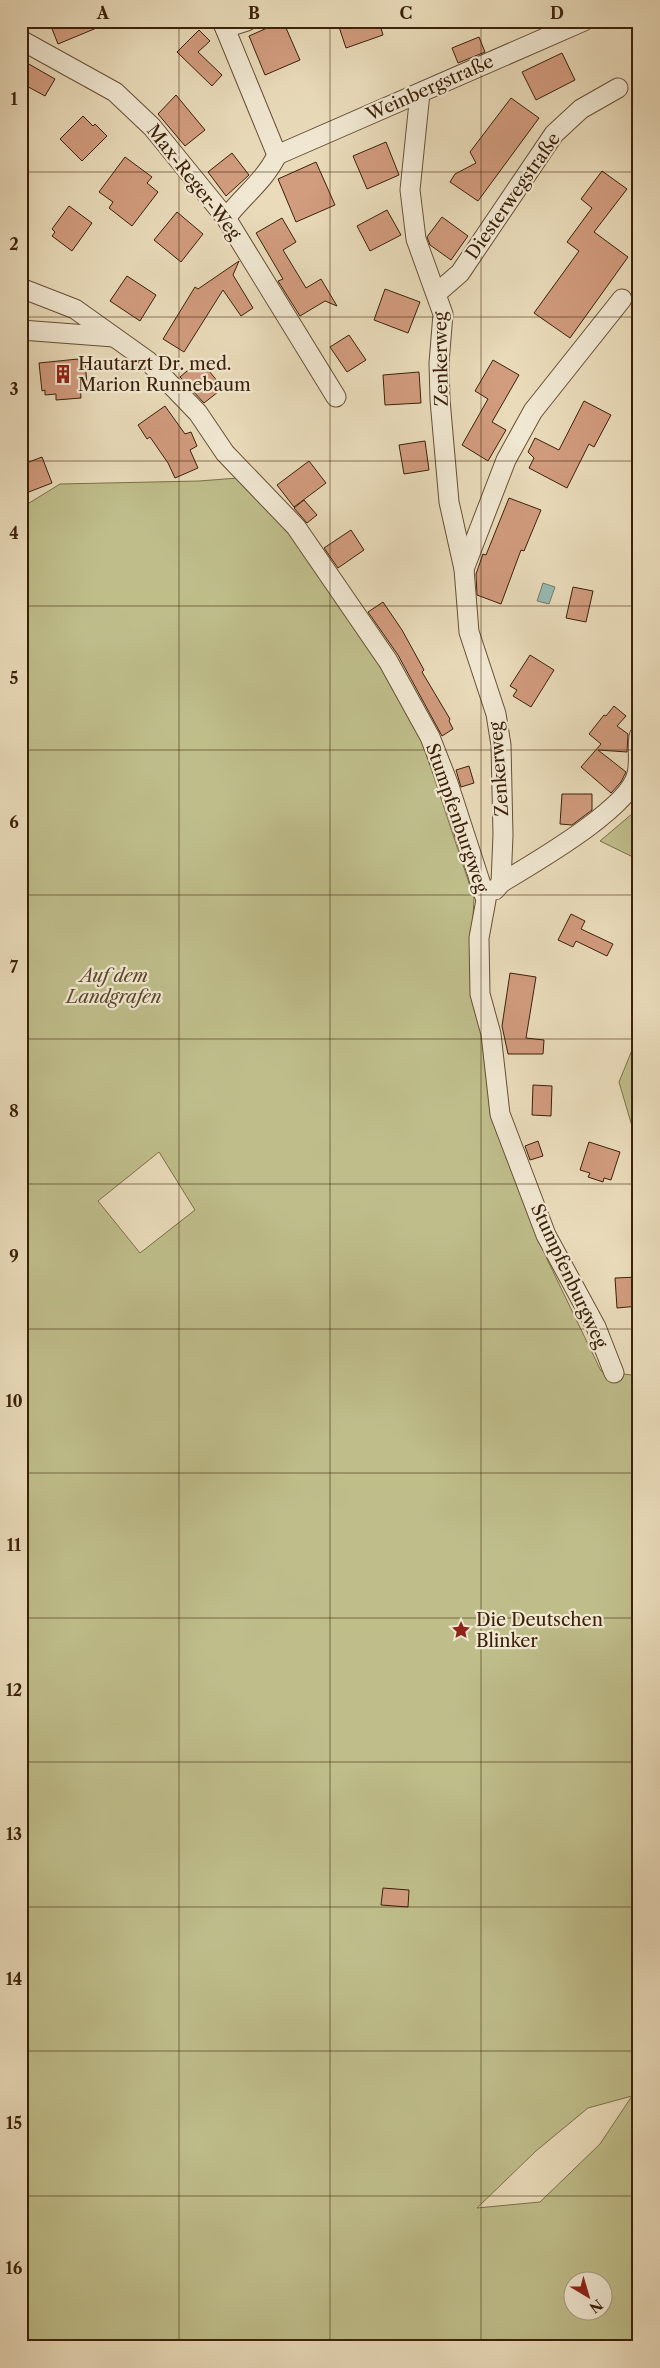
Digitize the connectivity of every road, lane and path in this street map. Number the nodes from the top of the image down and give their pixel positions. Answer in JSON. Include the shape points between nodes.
{"nodes":[{"id":1,"x":247,"y":21,"type":"edge"},
{"id":2,"x":584,"y":21,"type":"edge"},
{"id":3,"x":224,"y":25,"type":"edge"},
{"id":4,"x":21,"y":40,"type":"edge"},
{"id":5,"x":618,"y":88,"type":"dead end"},
{"id":6,"x":420,"y":93,"type":"junction"},
{"id":7,"x":277,"y":155,"type":"junction"},
{"id":8,"x":226,"y":218,"type":"junction"},
{"id":9,"x":21,"y":288,"type":"edge"},
{"id":10,"x":437,"y":293,"type":"junction"},
{"id":11,"x":622,"y":299,"type":"dead end"},
{"id":12,"x":21,"y":330,"type":"edge"},
{"id":13,"x":114,"y":337,"type":"junction"},
{"id":14,"x":336,"y":396,"type":"dead end"},
{"id":15,"x":464,"y":569,"type":"junction"},
{"id":16,"x":639,"y":736,"type":"edge"},
{"id":17,"x":501,"y":883,"type":"junction"},
{"id":18,"x":486,"y":900,"type":"junction"},
{"id":19,"x":614,"y":1373,"type":"dead end"}],
"edges":[{"from":1,"to":3,"type":"street"},
{"from":2,"to":6,"type":"street","name":"Weinbergstraße"},
{"from":3,"to":7,"type":"street"},
{"from":4,"to":8,"type":"street","name":"Max-Reger-Weg","via":[[115,92],[152,127]]},
{"from":5,"to":10,"type":"street","name":"Diesterwegstraße","via":[[581,109],[554,134],[460,272]]},
{"from":6,"to":7,"type":"street","name":"Weinbergstraße"},
{"from":6,"to":10,"type":"street","name":"Zenkerweg","via":[[410,190],[416,239]]},
{"from":7,"to":8,"type":"street","via":[[269,171]]},
{"from":8,"to":14,"type":"street","name":"Max-Reger-Weg"},
{"from":9,"to":13,"type":"street","name":"Stumpfenburgweg","via":[[75,309]]},
{"from":10,"to":15,"type":"street","name":"Zenkerweg","via":[[443,314],[438,364],[449,502]]},
{"from":11,"to":15,"type":"street","name":"Zenkerweg","via":[[533,411],[506,460]]},
{"from":12,"to":13,"type":"street"},
{"from":13,"to":18,"type":"street","name":"Stumpfenburgweg","via":[[155,368],[198,413],[225,453],[296,527],[388,661],[430,738]]},
{"from":15,"to":17,"type":"street","name":"Zenkerweg","via":[[469,632],[496,714],[501,745]]},
{"from":16,"to":17,"type":"street","via":[[637,775],[623,796],[584,832]]},
{"from":17,"to":18,"type":"street"},
{"from":18,"to":19,"type":"street","name":"Stumpfenburgweg","via":[[479,938],[480,994],[491,1034],[500,1114],[546,1235],[596,1327]]}]}
